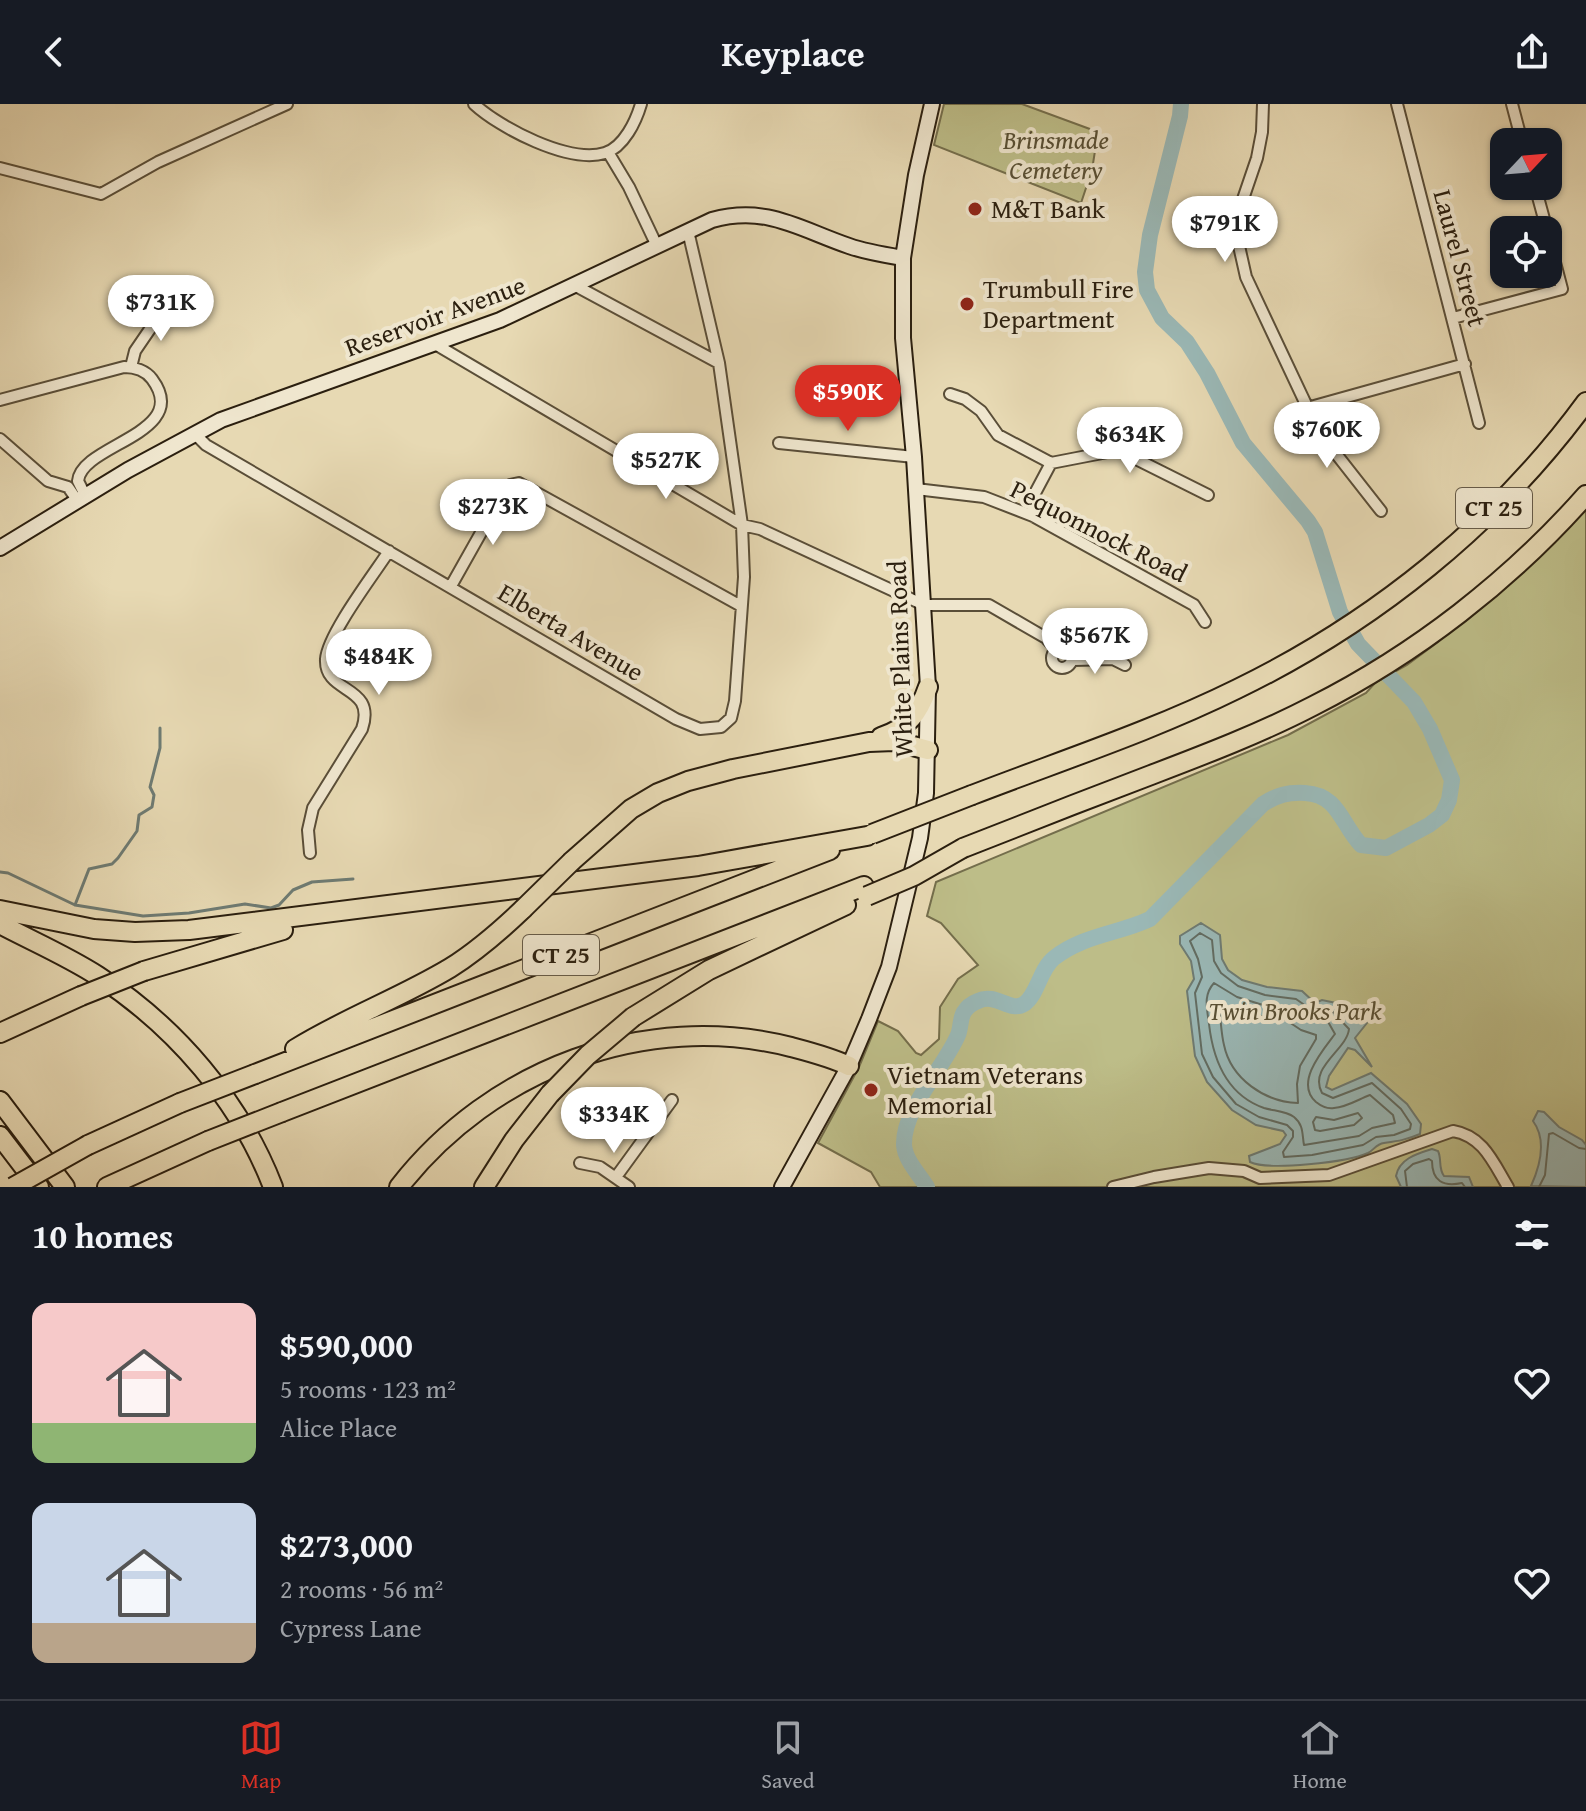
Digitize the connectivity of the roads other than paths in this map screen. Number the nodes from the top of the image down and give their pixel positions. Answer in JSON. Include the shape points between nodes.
{"nodes":[{"id":1,"x":287,"y":104,"type":"edge"},
{"id":2,"x":474,"y":104,"type":"edge"},
{"id":3,"x":641,"y":104,"type":"edge"},
{"id":4,"x":932,"y":104,"type":"edge"},
{"id":5,"x":1263,"y":104,"type":"edge"},
{"id":6,"x":1397,"y":104,"type":"edge"},
{"id":7,"x":1512,"y":104,"type":"edge"},
{"id":8,"x":1518,"y":128,"type":"edge"},
{"id":9,"x":608,"y":152,"type":"junction"},
{"id":10,"x":0,"y":168,"type":"edge"},
{"id":11,"x":688,"y":231,"type":"junction"},
{"id":12,"x":657,"y":246,"type":"junction"},
{"id":13,"x":903,"y":258,"type":"junction"},
{"id":14,"x":576,"y":286,"type":"junction"},
{"id":15,"x":1562,"y":288,"type":"edge"},
{"id":16,"x":163,"y":310,"type":"dead end"},
{"id":17,"x":1453,"y":318,"type":"junction"},
{"id":18,"x":435,"y":344,"type":"junction"},
{"id":19,"x":719,"y":363,"type":"junction"},
{"id":20,"x":1465,"y":364,"type":"junction"},
{"id":21,"x":131,"y":367,"type":"junction"},
{"id":22,"x":950,"y":394,"type":"dead end"},
{"id":23,"x":0,"y":400,"type":"edge"},
{"id":24,"x":1586,"y":402,"type":"edge"},
{"id":25,"x":1307,"y":408,"type":"junction"},
{"id":26,"x":1479,"y":423,"type":"dead end"},
{"id":27,"x":194,"y":433,"type":"junction"},
{"id":28,"x":0,"y":439,"type":"edge"},
{"id":29,"x":779,"y":443,"type":"dead end"},
{"id":30,"x":914,"y":457,"type":"junction"},
{"id":31,"x":1051,"y":463,"type":"junction"},
{"id":32,"x":916,"y":489,"type":"junction"},
{"id":33,"x":1208,"y":495,"type":"dead end"},
{"id":34,"x":1586,"y":495,"type":"edge"},
{"id":35,"x":81,"y":498,"type":"junction"},
{"id":36,"x":1381,"y":511,"type":"dead end"},
{"id":37,"x":1033,"y":516,"type":"junction"},
{"id":38,"x":742,"y":525,"type":"junction"},
{"id":39,"x":0,"y":548,"type":"edge"},
{"id":40,"x":389,"y":551,"type":"junction"},
{"id":41,"x":451,"y":586,"type":"junction"},
{"id":42,"x":924,"y":605,"type":"junction"},
{"id":43,"x":741,"y":606,"type":"junction"},
{"id":44,"x":1205,"y":622,"type":"dead end"},
{"id":45,"x":1057,"y":650,"type":"junction"},
{"id":46,"x":1073,"y":660,"type":"junction"},
{"id":47,"x":1125,"y":665,"type":"dead end"},
{"id":48,"x":928,"y":687,"type":"junction"},
{"id":49,"x":859,"y":744,"type":"junction"},
{"id":50,"x":928,"y":750,"type":"junction"},
{"id":51,"x":870,"y":835,"type":"junction"},
{"id":52,"x":310,"y":853,"type":"dead end"},
{"id":53,"x":865,"y":891,"type":"junction"},
{"id":54,"x":423,"y":901,"type":"junction"},
{"id":55,"x":0,"y":910,"type":"edge"},
{"id":56,"x":0,"y":924,"type":"edge"},
{"id":57,"x":0,"y":1033,"type":"edge"},
{"id":58,"x":849,"y":1066,"type":"junction"},
{"id":59,"x":255,"y":1074,"type":"junction"},
{"id":60,"x":672,"y":1100,"type":"dead end"},
{"id":61,"x":0,"y":1101,"type":"edge"},
{"id":62,"x":0,"y":1136,"type":"edge"},
{"id":63,"x":580,"y":1163,"type":"dead end"},
{"id":64,"x":616,"y":1177,"type":"junction"},
{"id":65,"x":112,"y":1184,"type":"edge"},
{"id":66,"x":13,"y":1187,"type":"edge"},
{"id":67,"x":39,"y":1187,"type":"edge"},
{"id":68,"x":65,"y":1187,"type":"edge"},
{"id":69,"x":273,"y":1187,"type":"edge"},
{"id":70,"x":399,"y":1187,"type":"edge"},
{"id":71,"x":484,"y":1187,"type":"edge"},
{"id":72,"x":629,"y":1187,"type":"edge"},
{"id":73,"x":782,"y":1187,"type":"edge"},
{"id":74,"x":1113,"y":1187,"type":"edge"},
{"id":75,"x":1508,"y":1187,"type":"edge"}],
"edges":[{"from":1,"to":10,"type":"street","via":[[101,194]]},
{"from":2,"to":9,"type":"street","via":[[547,146]]},
{"from":3,"to":9,"type":"street","via":[[622,140]]},
{"from":4,"to":13,"type":"main road","name":"White Plains Road"},
{"from":5,"to":25,"type":"street","via":[[1237,237],[1246,277]]},
{"from":6,"to":17,"type":"street","name":"Laurel Street"},
{"from":7,"to":8,"type":"street"},
{"from":9,"to":12,"type":"street"},
{"from":11,"to":12,"type":"main road","name":"Reservoir Avenue"},
{"from":11,"to":13,"type":"main road","name":"Reservoir Avenue","via":[[730,216],[767,216],[852,247]]},
{"from":11,"to":19,"type":"street"},
{"from":12,"to":14,"type":"main road","name":"Reservoir Avenue"},
{"from":13,"to":30,"type":"main road","name":"White Plains Road","via":[[903,338]]},
{"from":14,"to":18,"type":"main road","name":"Reservoir Avenue"},
{"from":14,"to":19,"type":"street"},
{"from":15,"to":17,"type":"street"},
{"from":16,"to":21,"type":"street","via":[[135,351]]},
{"from":17,"to":20,"type":"street","name":"Laurel Street"},
{"from":18,"to":27,"type":"main road","name":"Reservoir Avenue","via":[[269,401]]},
{"from":18,"to":38,"type":"street"},
{"from":19,"to":38,"type":"street"},
{"from":20,"to":25,"type":"street"},
{"from":20,"to":26,"type":"street","name":"Laurel Street"},
{"from":21,"to":23,"type":"street"},
{"from":21,"to":35,"type":"street","via":[[154,382],[158,412],[143,429],[83,468],[78,481]]},
{"from":22,"to":31,"type":"street","via":[[981,411],[998,435]]},
{"from":24,"to":51,"type":"highway","number":"CT 25","bridge":true,"via":[[1540,459],[1449,549],[1321,643],[1208,703]]},
{"from":25,"to":36,"type":"street","via":[[1319,432]]},
{"from":27,"to":35,"type":"main road","name":"Reservoir Avenue"},
{"from":27,"to":40,"type":"street","name":"Elberta Avenue","via":[[206,445]]},
{"from":28,"to":35,"type":"street","via":[[46,479]]},
{"from":29,"to":30,"type":"street"},
{"from":30,"to":32,"type":"main road","name":"White Plains Road"},
{"from":31,"to":33,"type":"street","via":[[1118,450]]},
{"from":31,"to":37,"type":"street","via":[[1034,495]]},
{"from":32,"to":37,"type":"street","name":"Pequonnock Road","via":[[984,497]]},
{"from":32,"to":42,"type":"main road","name":"White Plains Road"},
{"from":34,"to":53,"type":"highway","number":"CT 25","bridge":true,"via":[[1511,570],[1420,642],[1352,685],[1257,733]]},
{"from":35,"to":39,"type":"main road","name":"Reservoir Avenue"},
{"from":37,"to":44,"type":"street","name":"Pequonnock Road","via":[[1194,605]]},
{"from":38,"to":42,"type":"street"},
{"from":38,"to":43,"type":"street"},
{"from":40,"to":41,"type":"street","name":"Elberta Avenue"},
{"from":40,"to":52,"type":"street","via":[[328,652],[329,673],[360,698],[366,719],[313,808]]},
{"from":41,"to":43,"type":"street","via":[[505,490],[514,483]]},
{"from":41,"to":43,"type":"street","name":"Elberta Avenue","via":[[686,724],[707,730],[731,718]]},
{"from":42,"to":45,"type":"street","via":[[989,605]]},
{"from":42,"to":48,"type":"main road","name":"White Plains Road"},
{"from":45,"to":46,"type":"street","via":[[1068,649]]},
{"from":45,"to":46,"type":"street","via":[[1052,656],[1057,667],[1065,668]]},
{"from":46,"to":47,"type":"street","via":[[1113,659]]},
{"from":48,"to":49,"type":"highway","via":[[905,727]]},
{"from":48,"to":50,"type":"main road","name":"White Plains Road"},
{"from":49,"to":50,"type":"highway","via":[[894,741]]},
{"from":49,"to":59,"type":"highway","bridge":true,"via":[[718,772],[673,787],[618,819],[490,939],[451,967],[323,1031]]},
{"from":50,"to":58,"type":"main road","name":"White Plains Road","via":[[920,838],[902,918],[889,967]]},
{"from":51,"to":54,"type":"highway","via":[[698,866]]},
{"from":51,"to":59,"type":"highway","number":"CT 25"},
{"from":53,"to":65,"type":"highway","number":"CT 25","bridge":true,"via":[[282,1112]]},
{"from":53,"to":71,"type":"highway","bridge":true,"via":[[709,970],[633,1017],[550,1094]]},
{"from":54,"to":55,"type":"highway","via":[[149,932],[94,929]]},
{"from":54,"to":57,"type":"highway","bridge":true,"via":[[276,931],[144,971]]},
{"from":56,"to":69,"type":"highway","via":[[98,976],[170,1032],[232,1109]]},
{"from":58,"to":70,"type":"highway","via":[[767,1041],[720,1035],[660,1037],[597,1050],[546,1070],[487,1104],[436,1146]]},
{"from":58,"to":73,"type":"main road","name":"White Plains Road"},
{"from":59,"to":66,"type":"highway","number":"CT 25","bridge":true,"via":[[88,1145]]},
{"from":60,"to":64,"type":"street"},
{"from":61,"to":68,"type":"highway"},
{"from":62,"to":67,"type":"highway"},
{"from":63,"to":64,"type":"street"},
{"from":64,"to":72,"type":"street"},
{"from":74,"to":75,"type":"street","via":[[1209,1168],[1260,1178],[1329,1175],[1453,1131],[1483,1145]]}]}
